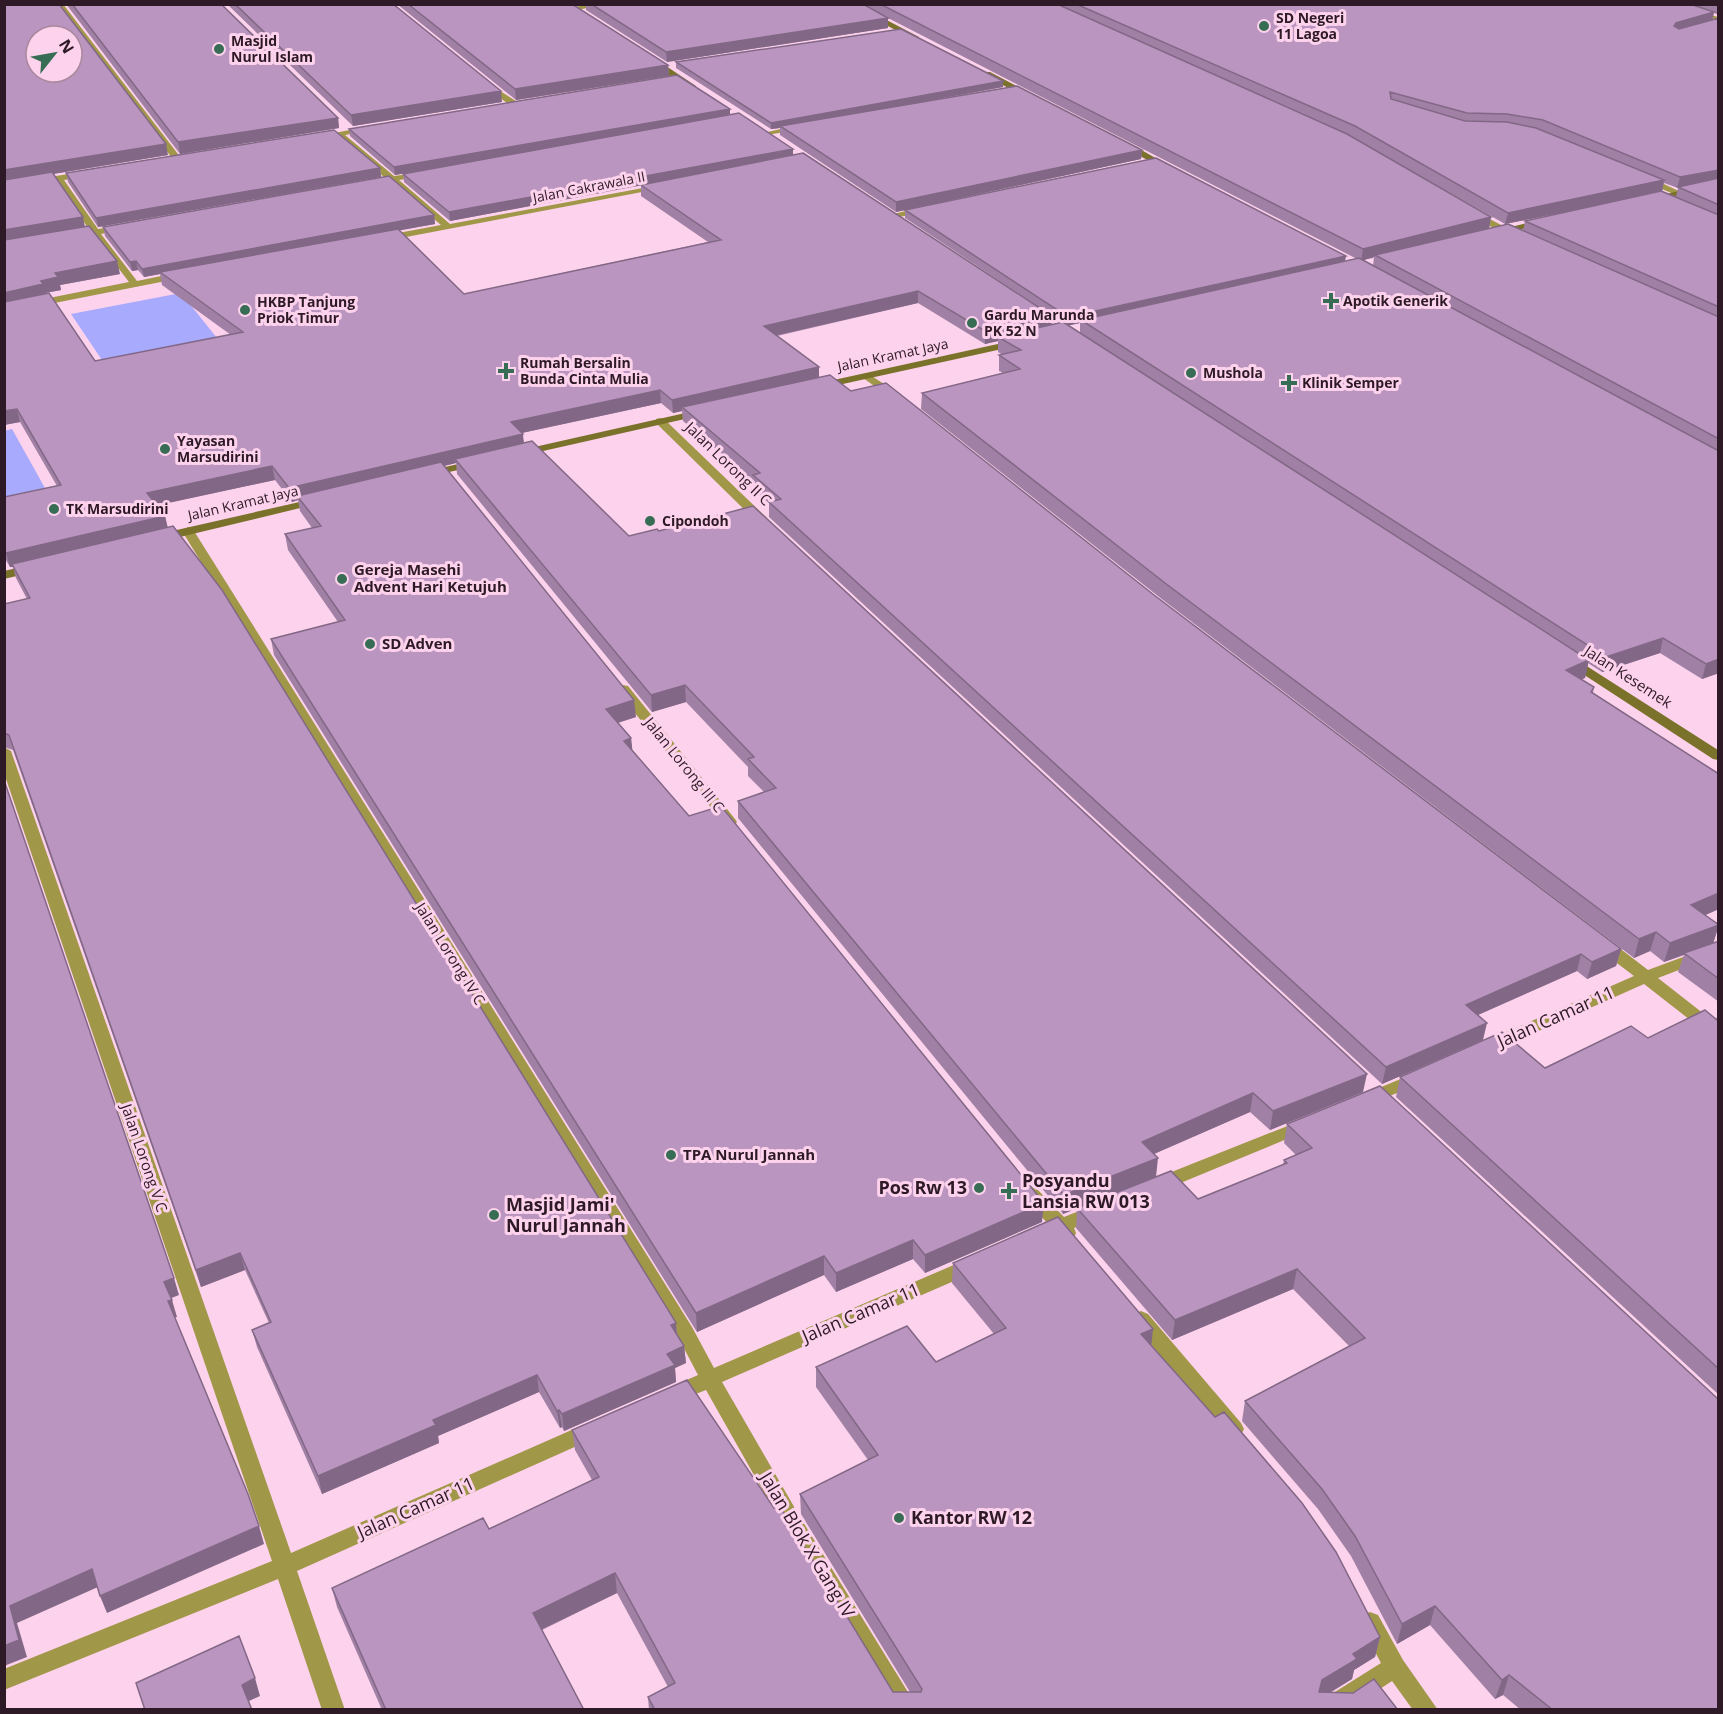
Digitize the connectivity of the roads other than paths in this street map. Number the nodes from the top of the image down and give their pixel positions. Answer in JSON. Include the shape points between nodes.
{"nodes":[{"id":1,"x":59,"y":4,"type":"edge"},
{"id":2,"x":604,"y":4,"type":"edge"},
{"id":3,"x":850,"y":4,"type":"edge"},
{"id":4,"x":1664,"y":4,"type":"edge"},
{"id":5,"x":569,"y":7,"type":"edge"},
{"id":6,"x":582,"y":15,"type":"edge"},
{"id":7,"x":1719,"y":19,"type":"edge"},
{"id":8,"x":1719,"y":24,"type":"edge"},
{"id":9,"x":1708,"y":27,"type":"edge"},
{"id":10,"x":899,"y":30,"type":"junction"},
{"id":11,"x":882,"y":32,"type":"edge"},
{"id":12,"x":919,"y":40,"type":"edge"},
{"id":13,"x":642,"y":54,"type":"edge"},
{"id":14,"x":673,"y":65,"type":"edge"},
{"id":15,"x":662,"y":66,"type":"junction"},
{"id":16,"x":978,"y":69,"type":"edge"},
{"id":17,"x":476,"y":77,"type":"edge"},
{"id":18,"x":680,"y":78,"type":"junction"},
{"id":19,"x":668,"y":80,"type":"edge"},
{"id":20,"x":698,"y":89,"type":"edge"},
{"id":21,"x":1018,"y":89,"type":"junction"},
{"id":22,"x":1006,"y":91,"type":"edge"},
{"id":23,"x":1038,"y":100,"type":"edge"},
{"id":24,"x":527,"y":103,"type":"edge"},
{"id":25,"x":516,"y":105,"type":"junction"},
{"id":26,"x":504,"y":107,"type":"edge"},
{"id":27,"x":813,"y":125,"type":"edge"},
{"id":28,"x":374,"y":128,"type":"edge"},
{"id":29,"x":758,"y":128,"type":"edge"},
{"id":30,"x":344,"y":130,"type":"junction"},
{"id":31,"x":767,"y":133,"type":"junction"},
{"id":32,"x":304,"y":139,"type":"edge"},
{"id":33,"x":777,"y":140,"type":"edge"},
{"id":34,"x":1117,"y":141,"type":"edge"},
{"id":35,"x":190,"y":158,"type":"edge"},
{"id":36,"x":178,"y":160,"type":"junction"},
{"id":37,"x":1157,"y":161,"type":"junction"},
{"id":38,"x":168,"y":162,"type":"edge"},
{"id":39,"x":1138,"y":166,"type":"edge"},
{"id":40,"x":102,"y":172,"type":"edge"},
{"id":41,"x":1177,"y":172,"type":"edge"},
{"id":42,"x":428,"y":173,"type":"edge"},
{"id":43,"x":1633,"y":174,"type":"edge"},
{"id":44,"x":58,"y":179,"type":"junction"},
{"id":45,"x":393,"y":179,"type":"junction"},
{"id":46,"x":1719,"y":184,"type":"edge"},
{"id":47,"x":358,"y":185,"type":"edge"},
{"id":48,"x":669,"y":186,"type":"edge"},
{"id":49,"x":4,"y":187,"type":"edge"},
{"id":50,"x":1679,"y":193,"type":"junction"},
{"id":51,"x":1659,"y":197,"type":"junction"},
{"id":52,"x":1637,"y":202,"type":"edge"},
{"id":53,"x":1675,"y":204,"type":"edge"},
{"id":54,"x":936,"y":207,"type":"edge"},
{"id":55,"x":881,"y":210,"type":"edge"},
{"id":56,"x":1466,"y":210,"type":"edge"},
{"id":57,"x":890,"y":216,"type":"junction"},
{"id":58,"x":1559,"y":218,"type":"edge"},
{"id":59,"x":900,"y":223,"type":"edge"},
{"id":60,"x":129,"y":226,"type":"edge"},
{"id":61,"x":447,"y":226,"type":"junction"},
{"id":62,"x":1504,"y":230,"type":"junction"},
{"id":63,"x":95,"y":232,"type":"junction"},
{"id":64,"x":1482,"y":236,"type":"edge"},
{"id":65,"x":61,"y":238,"type":"edge"},
{"id":66,"x":378,"y":239,"type":"edge"},
{"id":67,"x":1524,"y":239,"type":"edge"},
{"id":68,"x":192,"y":273,"type":"edge"},
{"id":69,"x":134,"y":283,"type":"junction"},
{"id":70,"x":4,"y":310,"type":"edge"},
{"id":71,"x":1031,"y":339,"type":"edge"},
{"id":72,"x":867,"y":376,"type":"junction"},
{"id":73,"x":810,"y":388,"type":"edge"},
{"id":74,"x":902,"y":401,"type":"edge"},
{"id":75,"x":717,"y":408,"type":"edge"},
{"id":76,"x":660,"y":421,"type":"junction"},
{"id":77,"x":513,"y":455,"type":"edge"},
{"id":78,"x":490,"y":460,"type":"edge"},
{"id":79,"x":412,"y":478,"type":"edge"},
{"id":80,"x":324,"y":499,"type":"edge"},
{"id":81,"x":188,"y":531,"type":"junction"},
{"id":82,"x":776,"y":532,"type":"edge"},
{"id":83,"x":153,"y":540,"type":"edge"},
{"id":84,"x":50,"y":564,"type":"edge"},
{"id":85,"x":4,"y":575,"type":"edge"},
{"id":86,"x":1558,"y":652,"type":"edge"},
{"id":87,"x":616,"y":681,"type":"edge"},
{"id":88,"x":4,"y":751,"type":"edge"},
{"id":89,"x":1719,"y":756,"type":"edge"},
{"id":90,"x":736,"y":830,"type":"edge"},
{"id":91,"x":1590,"y":935,"type":"edge"},
{"id":92,"x":1719,"y":949,"type":"edge"},
{"id":93,"x":1646,"y":977,"type":"junction"},
{"id":94,"x":1719,"y":1033,"type":"edge"},
{"id":95,"x":1476,"y":1052,"type":"edge"},
{"id":96,"x":1433,"y":1071,"type":"edge"},
{"id":97,"x":1375,"y":1091,"type":"junction"},
{"id":98,"x":1348,"y":1107,"type":"edge"},
{"id":99,"x":1394,"y":1108,"type":"edge"},
{"id":100,"x":1327,"y":1116,"type":"edge"},
{"id":101,"x":1022,"y":1182,"type":"edge"},
{"id":102,"x":1147,"y":1190,"type":"edge"},
{"id":103,"x":1114,"y":1203,"type":"edge"},
{"id":104,"x":1060,"y":1226,"type":"junction"},
{"id":105,"x":1028,"y":1240,"type":"edge"},
{"id":106,"x":1080,"y":1248,"type":"edge"},
{"id":107,"x":984,"y":1259,"type":"edge"},
{"id":108,"x":1131,"y":1308,"type":"edge"},
{"id":109,"x":710,"y":1379,"type":"junction"},
{"id":110,"x":657,"y":1402,"type":"edge"},
{"id":111,"x":605,"y":1425,"type":"edge"},
{"id":112,"x":1247,"y":1444,"type":"edge"},
{"id":113,"x":285,"y":1566,"type":"junction"},
{"id":114,"x":1360,"y":1602,"type":"edge"},
{"id":115,"x":1395,"y":1667,"type":"junction"},
{"id":116,"x":4,"y":1680,"type":"edge"},
{"id":117,"x":334,"y":1710,"type":"edge"},
{"id":118,"x":908,"y":1710,"type":"edge"},
{"id":119,"x":1327,"y":1710,"type":"edge"},
{"id":120,"x":1428,"y":1710,"type":"edge"}],
"edges":[{"from":1,"to":36,"type":"street"},
{"from":2,"to":5,"type":"street"},
{"from":3,"to":10,"type":"street"},
{"from":4,"to":7,"type":"street"},
{"from":5,"to":6,"type":"street"},
{"from":8,"to":9,"type":"street"},
{"from":10,"to":11,"type":"street"},
{"from":10,"to":12,"type":"street"},
{"from":13,"to":15,"type":"street"},
{"from":14,"to":15,"type":"street"},
{"from":15,"to":18,"type":"street"},
{"from":16,"to":21,"type":"street"},
{"from":17,"to":25,"type":"street"},
{"from":18,"to":19,"type":"street"},
{"from":18,"to":20,"type":"street"},
{"from":21,"to":22,"type":"street"},
{"from":21,"to":23,"type":"street"},
{"from":24,"to":25,"type":"street"},
{"from":25,"to":26,"type":"street"},
{"from":27,"to":31,"type":"street"},
{"from":28,"to":30,"type":"street"},
{"from":29,"to":31,"type":"street"},
{"from":30,"to":32,"type":"street"},
{"from":30,"to":45,"type":"street"},
{"from":31,"to":33,"type":"street"},
{"from":34,"to":37,"type":"street"},
{"from":35,"to":36,"type":"street"},
{"from":36,"to":38,"type":"street"},
{"from":37,"to":39,"type":"street"},
{"from":37,"to":41,"type":"street"},
{"from":40,"to":44,"type":"street"},
{"from":42,"to":45,"type":"street"},
{"from":43,"to":50,"type":"street"},
{"from":44,"to":49,"type":"street"},
{"from":44,"to":63,"type":"street"},
{"from":45,"to":47,"type":"street"},
{"from":45,"to":61,"type":"street"},
{"from":46,"to":50,"type":"street"},
{"from":48,"to":61,"type":"street","name":"Jalan Cakrawala II"},
{"from":50,"to":51,"type":"street"},
{"from":51,"to":52,"type":"street"},
{"from":51,"to":53,"type":"street"},
{"from":54,"to":57,"type":"street"},
{"from":55,"to":57,"type":"street"},
{"from":56,"to":62,"type":"street"},
{"from":57,"to":59,"type":"street"},
{"from":58,"to":62,"type":"street"},
{"from":60,"to":63,"type":"street"},
{"from":61,"to":66,"type":"street","name":"Jalan Cakrawala II"},
{"from":62,"to":64,"type":"street"},
{"from":62,"to":67,"type":"street"},
{"from":63,"to":65,"type":"street"},
{"from":63,"to":69,"type":"street"},
{"from":68,"to":69,"type":"street"},
{"from":69,"to":70,"type":"street"},
{"from":71,"to":72,"type":"street","name":"Jalan Kramat Jaya"},
{"from":72,"to":73,"type":"street","name":"Jalan Kramat Jaya"},
{"from":72,"to":74,"type":"street"},
{"from":75,"to":76,"type":"street"},
{"from":76,"to":77,"type":"street"},
{"from":76,"to":82,"type":"street","name":"Jalan Lorong II C"},
{"from":78,"to":79,"type":"street","via":[[449,475]]},
{"from":80,"to":81,"type":"street","name":"Jalan Kramat Jaya"},
{"from":81,"to":83,"type":"street","name":"Jalan Kramat Jaya"},
{"from":81,"to":109,"type":"street","name":"Jalan Lorong IV C","via":[[685,1332]]},
{"from":84,"to":85,"type":"street"},
{"from":86,"to":89,"type":"street","name":"Jalan Kesemek"},
{"from":87,"to":90,"type":"street","name":"Jalan Lorong III C"},
{"from":88,"to":113,"type":"street","name":"Jalan Lorong V C"},
{"from":91,"to":93,"type":"street"},
{"from":92,"to":93,"type":"street","name":"Jalan Camar 11"},
{"from":93,"to":94,"type":"street"},
{"from":93,"to":95,"type":"street","name":"Jalan Camar 11"},
{"from":96,"to":97,"type":"street"},
{"from":97,"to":98,"type":"street"},
{"from":97,"to":99,"type":"street"},
{"from":100,"to":102,"type":"street"},
{"from":101,"to":104,"type":"street"},
{"from":103,"to":104,"type":"street"},
{"from":104,"to":105,"type":"street"},
{"from":104,"to":106,"type":"street"},
{"from":107,"to":109,"type":"street","name":"Jalan Camar 11"},
{"from":108,"to":112,"type":"street"},
{"from":109,"to":110,"type":"street","name":"Jalan Camar 11"},
{"from":109,"to":118,"type":"street","name":"Jalan Blok X Gang IV","via":[[843,1608]]},
{"from":111,"to":113,"type":"street","name":"Jalan Camar 11"},
{"from":113,"to":116,"type":"street","name":"Jalan Camar 11"},
{"from":113,"to":117,"type":"street","name":"Jalan Lorong V C"},
{"from":114,"to":115,"type":"street"},
{"from":115,"to":119,"type":"street"},
{"from":115,"to":120,"type":"street"}]}
